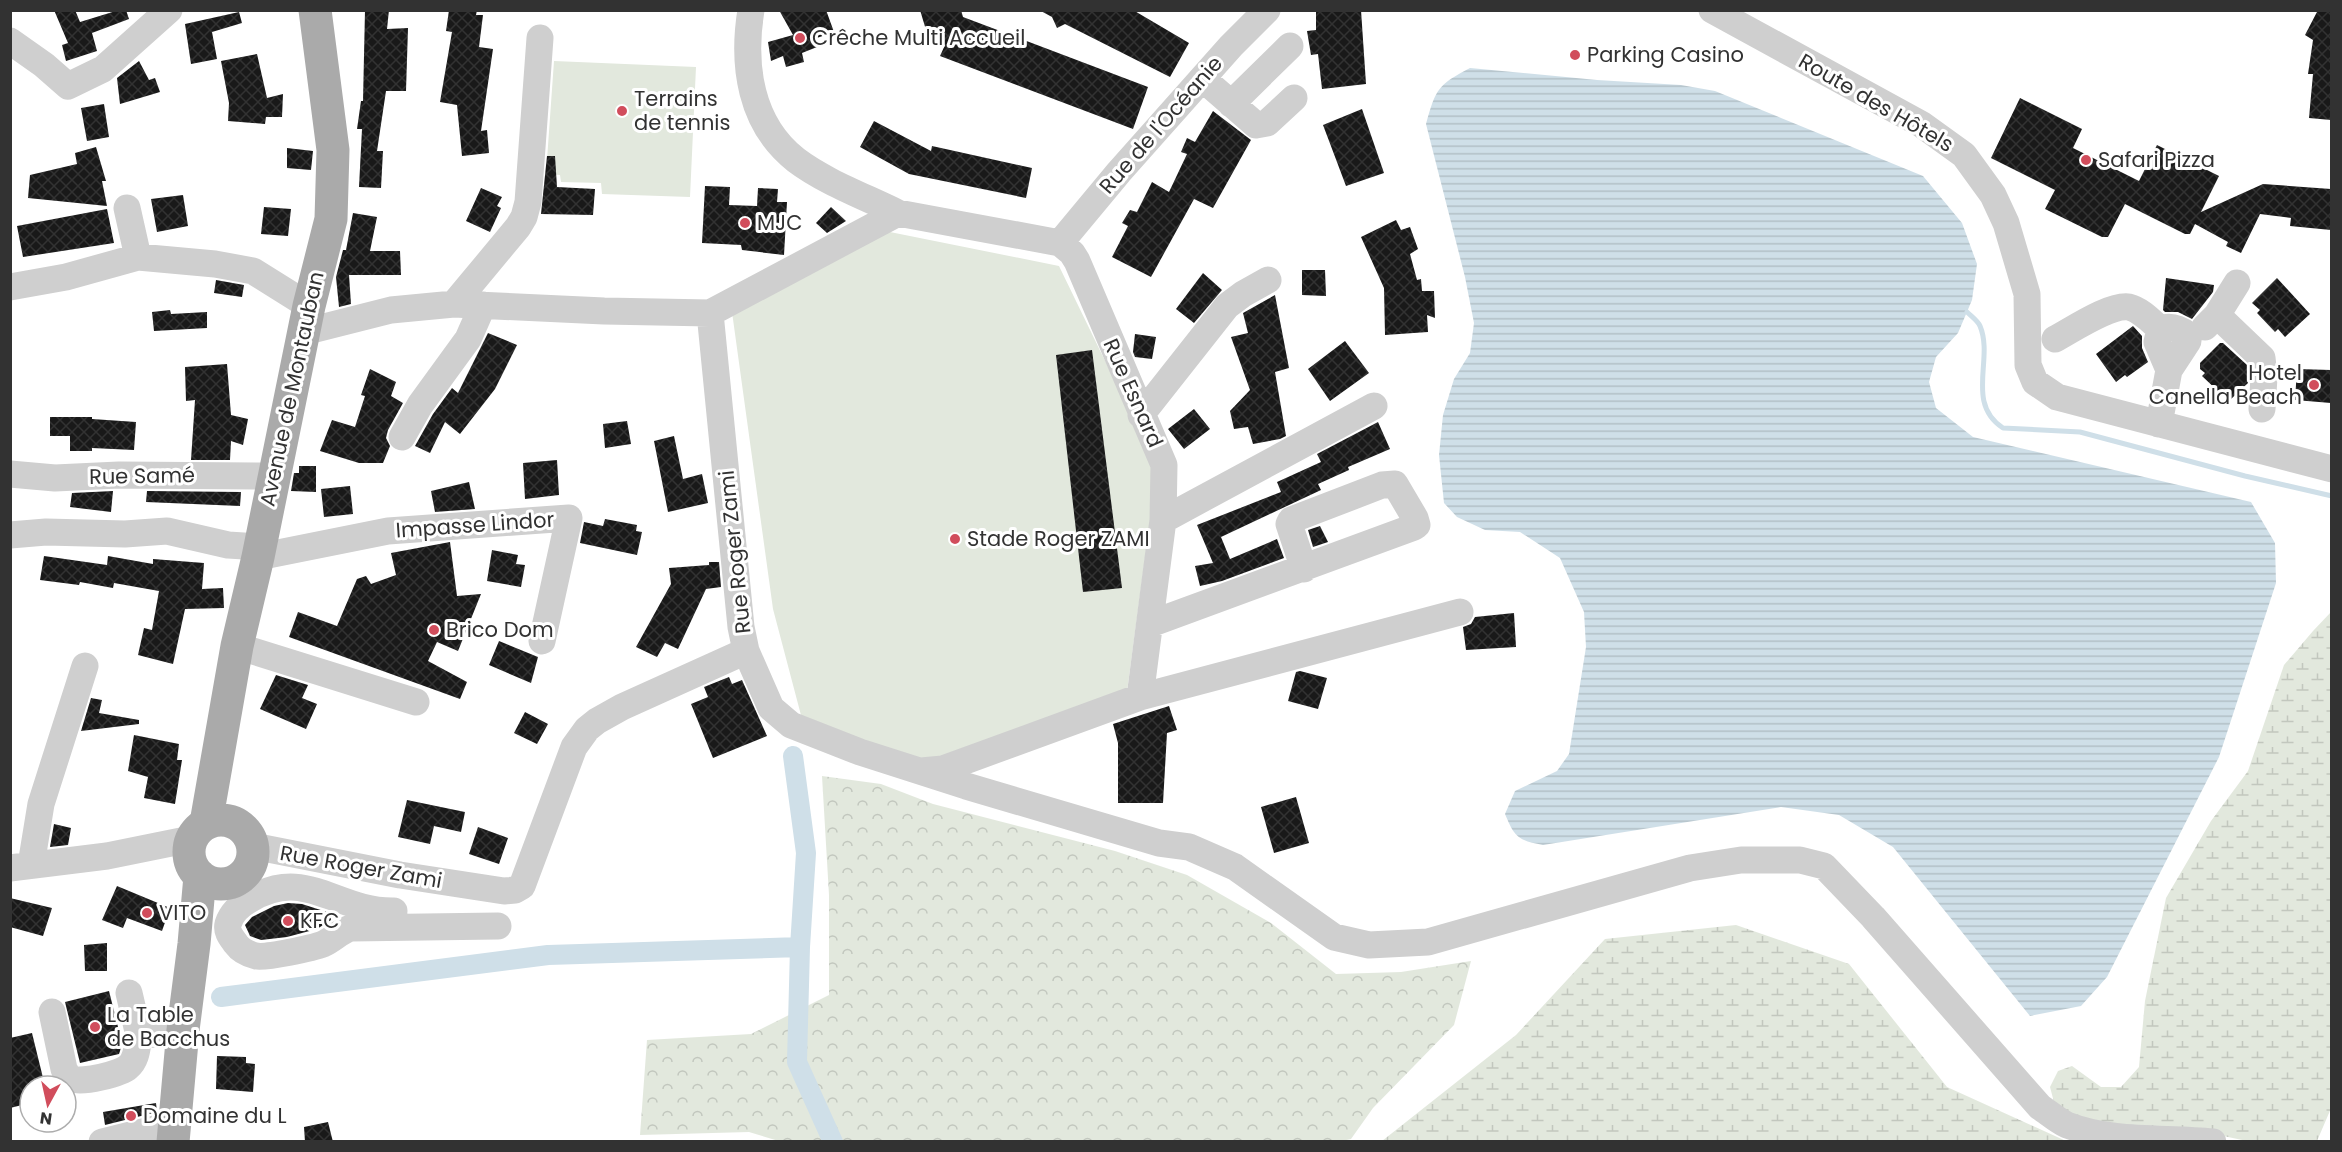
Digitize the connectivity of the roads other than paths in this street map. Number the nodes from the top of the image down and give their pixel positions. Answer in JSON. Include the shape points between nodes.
{"nodes":[{"id":1,"x":169,"y":10,"type":"edge"},
{"id":2,"x":315,"y":10,"type":"edge"},
{"id":3,"x":751,"y":10,"type":"edge"},
{"id":4,"x":1267,"y":10,"type":"edge"},
{"id":5,"x":1712,"y":10,"type":"edge"},
{"id":6,"x":540,"y":38,"type":"dead end"},
{"id":7,"x":10,"y":41,"type":"edge"},
{"id":8,"x":1290,"y":46,"type":"dead end"},
{"id":9,"x":1203,"y":79,"type":"junction"},
{"id":10,"x":1294,"y":98,"type":"dead end"},
{"id":11,"x":1231,"y":104,"type":"junction"},
{"id":12,"x":127,"y":208,"type":"dead end"},
{"id":13,"x":898,"y":213,"type":"junction"},
{"id":14,"x":1060,"y":243,"type":"junction"},
{"id":15,"x":138,"y":256,"type":"junction"},
{"id":16,"x":1268,"y":280,"type":"dead end"},
{"id":17,"x":2237,"y":283,"type":"dead end"},
{"id":18,"x":10,"y":287,"type":"edge"},
{"id":19,"x":454,"y":304,"type":"junction"},
{"id":20,"x":483,"y":305,"type":"junction"},
{"id":21,"x":710,"y":313,"type":"junction"},
{"id":22,"x":2217,"y":315,"type":"junction"},
{"id":23,"x":306,"y":319,"type":"junction"},
{"id":24,"x":2160,"y":329,"type":"junction"},
{"id":25,"x":2055,"y":339,"type":"dead end"},
{"id":26,"x":2188,"y":341,"type":"junction"},
{"id":27,"x":2169,"y":370,"type":"junction"},
{"id":28,"x":1374,"y":406,"type":"dead end"},
{"id":29,"x":2262,"y":409,"type":"dead end"},
{"id":30,"x":1141,"y":415,"type":"junction"},
{"id":31,"x":2159,"y":424,"type":"junction"},
{"id":32,"x":402,"y":436,"type":"dead end"},
{"id":33,"x":2331,"y":469,"type":"edge"},
{"id":34,"x":10,"y":474,"type":"edge"},
{"id":35,"x":273,"y":476,"type":"junction"},
{"id":36,"x":1162,"y":519,"type":"junction"},
{"id":37,"x":10,"y":535,"type":"edge"},
{"id":38,"x":259,"y":552,"type":"junction"},
{"id":39,"x":1304,"y":569,"type":"dead end"},
{"id":40,"x":1460,"y":612,"type":"dead end"},
{"id":41,"x":1150,"y":624,"type":"junction"},
{"id":42,"x":542,"y":641,"type":"dead end"},
{"id":43,"x":237,"y":646,"type":"junction"},
{"id":44,"x":746,"y":651,"type":"junction"},
{"id":45,"x":85,"y":666,"type":"dead end"},
{"id":46,"x":1140,"y":698,"type":"junction"},
{"id":47,"x":416,"y":702,"type":"dead end"},
{"id":48,"x":216,"y":765,"type":"junction"},
{"id":49,"x":919,"y":771,"type":"junction"},
{"id":50,"x":198,"y":831,"type":"junction"},
{"id":51,"x":246,"y":849,"type":"junction"},
{"id":52,"x":21,"y":867,"type":"edge"},
{"id":53,"x":400,"y":875,"type":"junction"},
{"id":54,"x":200,"y":876,"type":"junction"},
{"id":55,"x":392,"y":919,"type":"junction"},
{"id":56,"x":498,"y":926,"type":"dead end"},
{"id":57,"x":194,"y":944,"type":"junction"},
{"id":58,"x":129,"y":993,"type":"dead end"},
{"id":59,"x":52,"y":1012,"type":"dead end"},
{"id":60,"x":183,"y":1030,"type":"junction"},
{"id":61,"x":139,"y":1036,"type":"junction"},
{"id":62,"x":173,"y":1133,"type":"edge"},
{"id":63,"x":102,"y":1142,"type":"edge"},
{"id":64,"x":2214,"y":1142,"type":"edge"}],
"edges":[{"from":1,"to":7,"type":"street","via":[[103,69],[68,87]]},
{"from":2,"to":23,"type":"main road","name":"Avenue de Montauban","via":[[333,150],[331,219]]},
{"from":3,"to":13,"type":"street","via":[[748,76],[763,123],[795,160]]},
{"from":4,"to":9,"type":"street","name":"Rue de l'Océanie"},
{"from":5,"to":31,"type":"street","name":"Route des Hôtels","via":[[1921,124],[1964,155],[1993,195],[2006,223],[2027,294],[2028,365],[2035,382],[2057,397]]},
{"from":6,"to":19,"type":"street","via":[[524,217]]},
{"from":8,"to":11,"type":"street"},
{"from":9,"to":11,"type":"street"},
{"from":9,"to":14,"type":"street","name":"Rue de l'Océanie"},
{"from":10,"to":11,"type":"street","via":[[1260,126]]},
{"from":12,"to":15,"type":"street"},
{"from":13,"to":14,"type":"street"},
{"from":13,"to":21,"type":"street"},
{"from":14,"to":30,"type":"street","name":"Rue Esnard","via":[[1077,261]]},
{"from":15,"to":18,"type":"street","via":[[66,277]]},
{"from":15,"to":23,"type":"street","via":[[253,271]]},
{"from":16,"to":30,"type":"street","via":[[1227,306]]},
{"from":17,"to":22,"type":"street"},
{"from":19,"to":20,"type":"street"},
{"from":19,"to":23,"type":"street"},
{"from":20,"to":21,"type":"street"},
{"from":20,"to":32,"type":"street","via":[[468,339]]},
{"from":21,"to":44,"type":"street","name":"Rue Roger Zami"},
{"from":22,"to":26,"type":"street"},
{"from":22,"to":29,"type":"street","via":[[2262,358]]},
{"from":23,"to":35,"type":"main road","name":"Avenue de Montauban"},
{"from":24,"to":25,"type":"street","via":[[2142,314],[2117,308]]},
{"from":24,"to":26,"type":"street","via":[[2181,329],[2188,335]]},
{"from":24,"to":27,"type":"street","via":[[2157,342]]},
{"from":26,"to":27,"type":"street"},
{"from":27,"to":31,"type":"street"},
{"from":28,"to":36,"type":"street"},
{"from":30,"to":36,"type":"street","name":"Rue Esnard","via":[[1164,465]]},
{"from":31,"to":33,"type":"street","name":"Route des Hôtels"},
{"from":34,"to":35,"type":"street","name":"Rue Samé","via":[[55,478]]},
{"from":35,"to":38,"type":"main road","name":"Avenue de Montauban"},
{"from":36,"to":41,"type":"street","name":"Rue Esnard"},
{"from":37,"to":38,"type":"street","via":[[166,531]]},
{"from":38,"to":42,"type":"street","name":"Impasse Lindor","via":[[388,531],[569,518]]},
{"from":38,"to":43,"type":"main road","name":"Avenue de Montauban"},
{"from":39,"to":41,"type":"street"},
{"from":40,"to":46,"type":"street"},
{"from":41,"to":46,"type":"street","name":"Rue Esnard"},
{"from":43,"to":47,"type":"street"},
{"from":43,"to":48,"type":"main road","name":"Avenue de Montauban"},
{"from":44,"to":49,"type":"street","via":[[771,708],[791,725]]},
{"from":44,"to":53,"type":"street","name":"Rue Roger Zami","via":[[622,707],[587,729],[574,747],[522,886],[504,891]]},
{"from":45,"to":52,"type":"street"},
{"from":46,"to":49,"type":"street","via":[[943,769]]},
{"from":48,"to":50,"type":"main road","name":"Avenue de Montauban"},
{"from":48,"to":51,"type":"main road"},
{"from":49,"to":64,"type":"street","via":[[1159,843],[1189,847],[1235,867],[1334,937],[1369,945],[1428,942],[1690,868],[1741,860],[1800,860],[1824,866],[2040,1107],[2066,1125],[2117,1138]]},
{"from":50,"to":51,"type":"main road","via":[[218,820],[229,821]]},
{"from":50,"to":52,"type":"street","via":[[107,856]]},
{"from":50,"to":54,"type":"main road","name":"Avenue de Montauban","via":[[189,849]]},
{"from":51,"to":53,"type":"street","name":"Rue Roger Zami"},
{"from":51,"to":54,"type":"main road","via":[[233,882],[210,882]]},
{"from":51,"to":57,"type":"main road","name":"Avenue de Montauban","via":[[207,914]]},
{"from":53,"to":55,"type":"street"},
{"from":54,"to":57,"type":"main road","name":"Avenue de Montauban"},
{"from":55,"to":55,"type":"street","via":[[295,885],[276,887],[245,902],[231,916],[227,927],[240,948],[259,956],[321,945],[342,931]]},
{"from":55,"to":56,"type":"street"},
{"from":57,"to":60,"type":"main road","name":"Avenue de Montauban"},
{"from":58,"to":61,"type":"street"},
{"from":59,"to":61,"type":"street","via":[[64,1068],[72,1079],[114,1074],[129,1067]]},
{"from":60,"to":61,"type":"street"},
{"from":60,"to":62,"type":"main road","name":"Avenue de Montauban"},
{"from":62,"to":63,"type":"street"}]}
